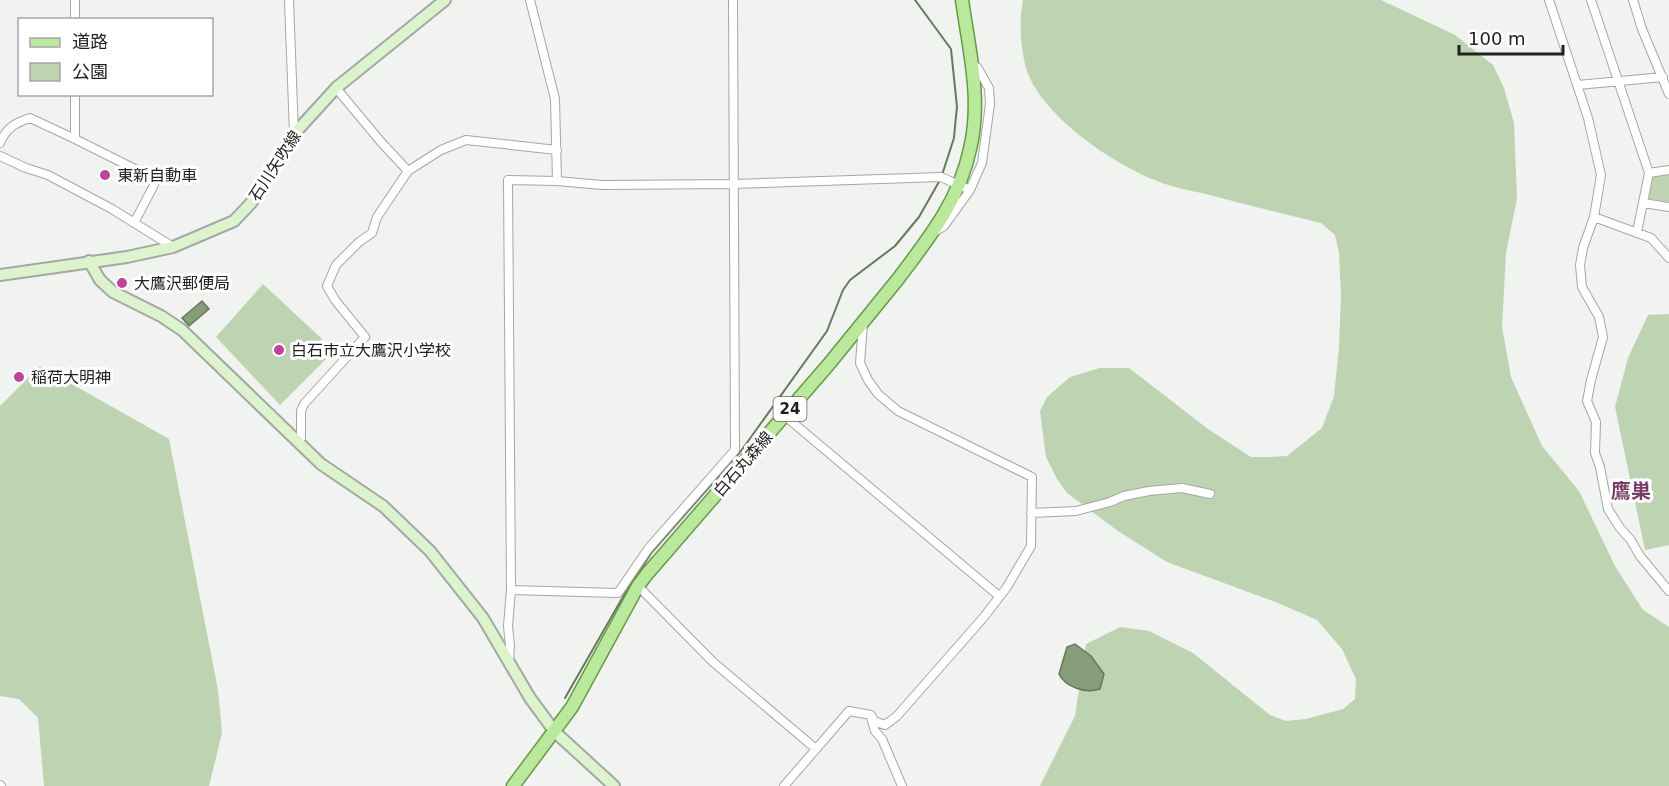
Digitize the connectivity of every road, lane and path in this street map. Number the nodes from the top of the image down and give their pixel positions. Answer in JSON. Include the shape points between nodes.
{"nodes":[{"id":1,"x":75,"y":0,"type":"edge"},
{"id":2,"x":289,"y":0,"type":"edge"},
{"id":3,"x":445,"y":0,"type":"edge"},
{"id":4,"x":530,"y":0,"type":"edge"},
{"id":5,"x":733,"y":0,"type":"edge"},
{"id":6,"x":962,"y":0,"type":"edge"},
{"id":7,"x":1550,"y":0,"type":"edge"},
{"id":8,"x":1590,"y":0,"type":"edge"},
{"id":9,"x":1633,"y":0,"type":"edge"},
{"id":10,"x":75,"y":18,"type":"edge"},
{"id":11,"x":1663,"y":77,"type":"junction"},
{"id":12,"x":1618,"y":82,"type":"junction"},
{"id":13,"x":1578,"y":86,"type":"junction"},
{"id":14,"x":336,"y":88,"type":"junction"},
{"id":15,"x":1669,"y":94,"type":"edge"},
{"id":16,"x":75,"y":96,"type":"edge"},
{"id":17,"x":294,"y":134,"type":"junction"},
{"id":18,"x":75,"y":139,"type":"junction"},
{"id":19,"x":0,"y":143,"type":"edge"},
{"id":20,"x":556,"y":150,"type":"junction"},
{"id":21,"x":0,"y":156,"type":"edge"},
{"id":22,"x":1669,"y":170,"type":"edge"},
{"id":23,"x":408,"y":171,"type":"junction"},
{"id":24,"x":1649,"y":173,"type":"junction"},
{"id":25,"x":557,"y":181,"type":"junction"},
{"id":26,"x":734,"y":184,"type":"junction"},
{"id":27,"x":964,"y":188,"type":"junction"},
{"id":28,"x":1643,"y":203,"type":"junction"},
{"id":29,"x":1669,"y":207,"type":"edge"},
{"id":30,"x":1594,"y":217,"type":"junction"},
{"id":31,"x":134,"y":223,"type":"junction"},
{"id":32,"x":1637,"y":232,"type":"junction"},
{"id":33,"x":173,"y":247,"type":"junction"},
{"id":34,"x":1669,"y":258,"type":"edge"},
{"id":35,"x":89,"y":261,"type":"junction"},
{"id":36,"x":0,"y":275,"type":"edge"},
{"id":37,"x":863,"y":324,"type":"junction"},
{"id":38,"x":785,"y":416,"type":"junction"},
{"id":39,"x":297,"y":442,"type":"junction"},
{"id":40,"x":1210,"y":494,"type":"dead end"},
{"id":41,"x":1031,"y":513,"type":"junction"},
{"id":42,"x":638,"y":586,"type":"junction"},
{"id":43,"x":511,"y":590,"type":"junction"},
{"id":44,"x":1669,"y":591,"type":"edge"},
{"id":45,"x":999,"y":596,"type":"junction"},
{"id":46,"x":508,"y":662,"type":"junction"},
{"id":47,"x":871,"y":715,"type":"junction"},
{"id":48,"x":555,"y":732,"type":"junction"},
{"id":49,"x":816,"y":749,"type":"junction"},
{"id":50,"x":513,"y":786,"type":"edge"},
{"id":51,"x":614,"y":786,"type":"edge"},
{"id":52,"x":784,"y":786,"type":"edge"},
{"id":53,"x":902,"y":786,"type":"edge"}],
"edges":[{"from":1,"to":10,"type":"street"},
{"from":2,"to":17,"type":"street"},
{"from":3,"to":14,"type":"street","name":"石川矢吹線"},
{"from":4,"to":20,"type":"street","via":[[555,99]]},
{"from":5,"to":26,"type":"street"},
{"from":6,"to":27,"type":"main road","name":"白石丸森線","number":"24","via":[[975,121]]},
{"from":7,"to":13,"type":"street"},
{"from":8,"to":12,"type":"street"},
{"from":9,"to":11,"type":"street"},
{"from":11,"to":12,"type":"street"},
{"from":11,"to":15,"type":"street"},
{"from":12,"to":13,"type":"street"},
{"from":12,"to":24,"type":"street"},
{"from":13,"to":30,"type":"street","via":[[1601,175]]},
{"from":14,"to":17,"type":"street","name":"石川矢吹線"},
{"from":14,"to":23,"type":"street"},
{"from":16,"to":18,"type":"street"},
{"from":17,"to":33,"type":"street","name":"石川矢吹線","via":[[251,203],[234,221]]},
{"from":18,"to":19,"type":"street","via":[[30,118],[7,130]]},
{"from":18,"to":31,"type":"street","via":[[154,180]]},
{"from":20,"to":23,"type":"street","via":[[466,140]]},
{"from":20,"to":25,"type":"street"},
{"from":21,"to":31,"type":"street","via":[[48,175]]},
{"from":22,"to":24,"type":"street"},
{"from":23,"to":39,"type":"street","via":[[377,217],[372,232],[336,266],[327,286],[365,337],[304,404],[301,438]]},
{"from":24,"to":28,"type":"street"},
{"from":25,"to":26,"type":"street","via":[[602,185]]},
{"from":25,"to":43,"type":"street","via":[[508,180]]},
{"from":26,"to":27,"type":"street","via":[[943,178]]},
{"from":26,"to":43,"type":"street","via":[[735,450],[648,549],[618,593]]},
{"from":27,"to":37,"type":"main road","name":"白石丸森線","number":"24"},
{"from":28,"to":29,"type":"street"},
{"from":28,"to":32,"type":"street"},
{"from":30,"to":32,"type":"street"},
{"from":30,"to":44,"type":"street","via":[[1583,248],[1580,275],[1582,287],[1599,317],[1603,337],[1587,401],[1596,422],[1596,453],[1608,509]]},
{"from":31,"to":33,"type":"street"},
{"from":32,"to":34,"type":"street","via":[[1651,238]]},
{"from":33,"to":35,"type":"street","name":"石川矢吹線"},
{"from":35,"to":36,"type":"street","name":"石川矢吹線"},
{"from":35,"to":39,"type":"street","via":[[113,292],[182,330]]},
{"from":37,"to":38,"type":"main road","name":"白石丸森線","number":"24"},
{"from":37,"to":41,"type":"street","via":[[860,363],[878,394],[898,411],[1032,477]]},
{"from":38,"to":42,"type":"main road","name":"白石丸森線","number":"24"},
{"from":38,"to":45,"type":"street"},
{"from":39,"to":46,"type":"street","via":[[321,464],[383,506],[430,551],[483,618]]},
{"from":40,"to":41,"type":"street","via":[[1182,488],[1149,491],[1077,511]]},
{"from":41,"to":45,"type":"street","via":[[1031,546]]},
{"from":42,"to":48,"type":"main road","name":"白石丸森線","number":"24","via":[[573,707]]},
{"from":42,"to":49,"type":"street","via":[[713,662]]},
{"from":43,"to":46,"type":"street"},
{"from":45,"to":47,"type":"street","via":[[897,716],[885,724],[874,721]]},
{"from":46,"to":48,"type":"street"},
{"from":47,"to":49,"type":"street","via":[[849,711]]},
{"from":47,"to":53,"type":"street"},
{"from":48,"to":50,"type":"main road","name":"白石丸森線","number":"24"},
{"from":48,"to":51,"type":"street"},
{"from":49,"to":52,"type":"street"}]}
